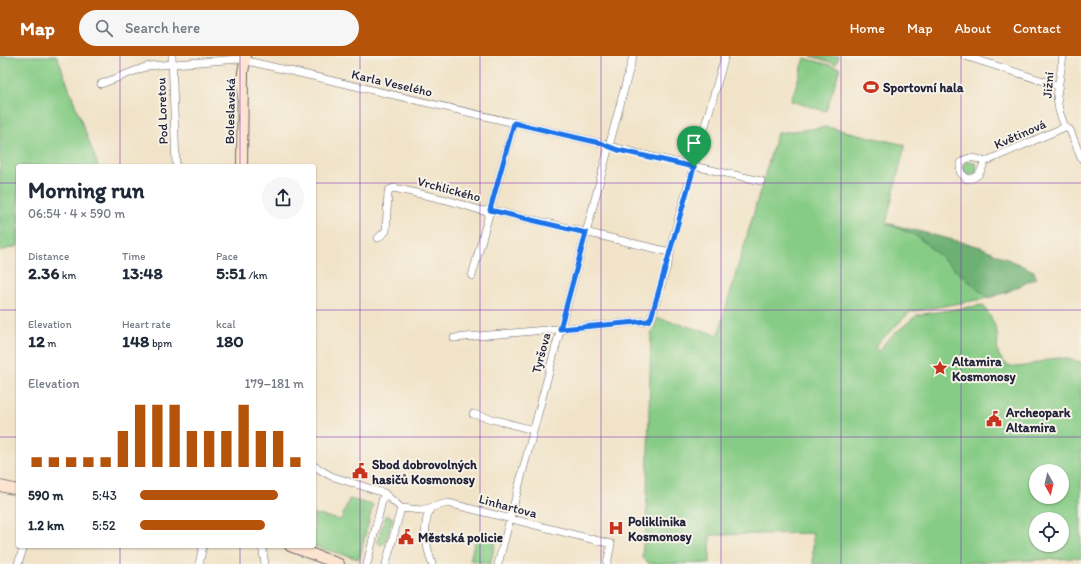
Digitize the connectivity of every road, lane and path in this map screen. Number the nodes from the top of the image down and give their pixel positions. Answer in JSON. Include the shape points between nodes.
{"nodes":[{"id":1,"x":172,"y":56,"type":"edge"},
{"id":2,"x":633,"y":56,"type":"edge"},
{"id":3,"x":725,"y":56,"type":"edge"},
{"id":4,"x":965,"y":56,"type":"edge"},
{"id":5,"x":1063,"y":56,"type":"edge"},
{"id":6,"x":245,"y":59,"type":"edge"},
{"id":7,"x":173,"y":65,"type":"junction"},
{"id":8,"x":101,"y":84,"type":"dead end"},
{"id":9,"x":1059,"y":86,"type":"junction"},
{"id":10,"x":514,"y":123,"type":"junction"},
{"id":11,"x":1065,"y":127,"type":"junction"},
{"id":12,"x":609,"y":146,"type":"junction"},
{"id":13,"x":1081,"y":158,"type":"edge"},
{"id":14,"x":984,"y":162,"type":"dead end"},
{"id":15,"x":176,"y":164,"type":"edge"},
{"id":16,"x":242,"y":164,"type":"edge"},
{"id":17,"x":694,"y":167,"type":"junction"},
{"id":18,"x":761,"y":181,"type":"dead end"},
{"id":19,"x":490,"y":210,"type":"junction"},
{"id":20,"x":586,"y":233,"type":"junction"},
{"id":21,"x":378,"y":238,"type":"dead end"},
{"id":22,"x":670,"y":252,"type":"junction"},
{"id":23,"x":472,"y":276,"type":"dead end"},
{"id":24,"x":560,"y":329,"type":"junction"},
{"id":25,"x":454,"y":338,"type":"dead end"},
{"id":26,"x":473,"y":414,"type":"dead end"},
{"id":27,"x":533,"y":430,"type":"junction"},
{"id":28,"x":316,"y":467,"type":"edge"},
{"id":29,"x":0,"y":486,"type":"edge"},
{"id":30,"x":16,"y":490,"type":"edge"},
{"id":31,"x":384,"y":493,"type":"junction"},
{"id":32,"x":401,"y":508,"type":"junction"},
{"id":33,"x":430,"y":509,"type":"junction"},
{"id":34,"x":510,"y":518,"type":"junction"},
{"id":35,"x":23,"y":548,"type":"edge"},
{"id":36,"x":203,"y":548,"type":"edge"},
{"id":37,"x":262,"y":548,"type":"edge"},
{"id":38,"x":295,"y":548,"type":"edge"},
{"id":39,"x":18,"y":564,"type":"edge"},
{"id":40,"x":199,"y":564,"type":"edge"},
{"id":41,"x":265,"y":564,"type":"edge"},
{"id":42,"x":339,"y":564,"type":"edge"},
{"id":43,"x":367,"y":564,"type":"edge"},
{"id":44,"x":386,"y":564,"type":"edge"},
{"id":45,"x":432,"y":564,"type":"edge"},
{"id":46,"x":498,"y":564,"type":"edge"},
{"id":47,"x":606,"y":564,"type":"edge"}],
"edges":[{"from":1,"to":7,"type":"street","name":"Pod Loretou"},
{"from":2,"to":12,"type":"street","name":"Tyršova"},
{"from":3,"to":17,"type":"street"},
{"from":4,"to":9,"type":"street"},
{"from":5,"to":9,"type":"street","name":"Jižní"},
{"from":6,"to":7,"type":"street","name":"Karla Veselého"},
{"from":6,"to":10,"type":"street","name":"Karla Veselého"},
{"from":6,"to":16,"type":"street","name":"Boleslavská"},
{"from":7,"to":8,"type":"street","name":"Karla Veselého","via":[[148,66]]},
{"from":7,"to":15,"type":"street","name":"Pod Loretou"},
{"from":9,"to":11,"type":"street","name":"Jižní","via":[[1059,111]]},
{"from":10,"to":12,"type":"street","name":"Karla Veselého"},
{"from":10,"to":19,"type":"street"},
{"from":11,"to":13,"type":"street","name":"Jižní","via":[[1070,130]]},
{"from":11,"to":14,"type":"street","name":"Květinová"},
{"from":12,"to":17,"type":"street","name":"Karla Veselého"},
{"from":12,"to":20,"type":"street","name":"Tyršova"},
{"from":17,"to":18,"type":"street","name":"Karla Veselého","via":[[705,167]]},
{"from":17,"to":22,"type":"street"},
{"from":19,"to":20,"type":"street","name":"Vrchlického"},
{"from":19,"to":21,"type":"street","name":"Vrchlického","via":[[482,211],[447,200],[392,189],[388,193],[386,231]]},
{"from":19,"to":23,"type":"street"},
{"from":20,"to":22,"type":"street","name":"Vrchlického"},
{"from":20,"to":24,"type":"street","name":"Tyršova"},
{"from":22,"to":24,"type":"street","via":[[648,321]]},
{"from":24,"to":25,"type":"street"},
{"from":24,"to":27,"type":"street","name":"Tyršova"},
{"from":26,"to":27,"type":"street"},
{"from":27,"to":34,"type":"street","name":"Tyršova"},
{"from":28,"to":31,"type":"street","via":[[331,476]]},
{"from":29,"to":30,"type":"street"},
{"from":31,"to":32,"type":"street"},
{"from":31,"to":43,"type":"street"},
{"from":32,"to":33,"type":"street","name":"Linhartova"},
{"from":32,"to":44,"type":"street"},
{"from":33,"to":34,"type":"street","name":"Linhartova","via":[[448,503]]},
{"from":33,"to":45,"type":"street","via":[[425,530]]},
{"from":34,"to":46,"type":"street","name":"Tyršova"},
{"from":34,"to":47,"type":"street","name":"Linhartova","via":[[611,544]]},
{"from":35,"to":39,"type":"street"},
{"from":36,"to":40,"type":"street"},
{"from":37,"to":41,"type":"street"},
{"from":38,"to":42,"type":"street"}]}
